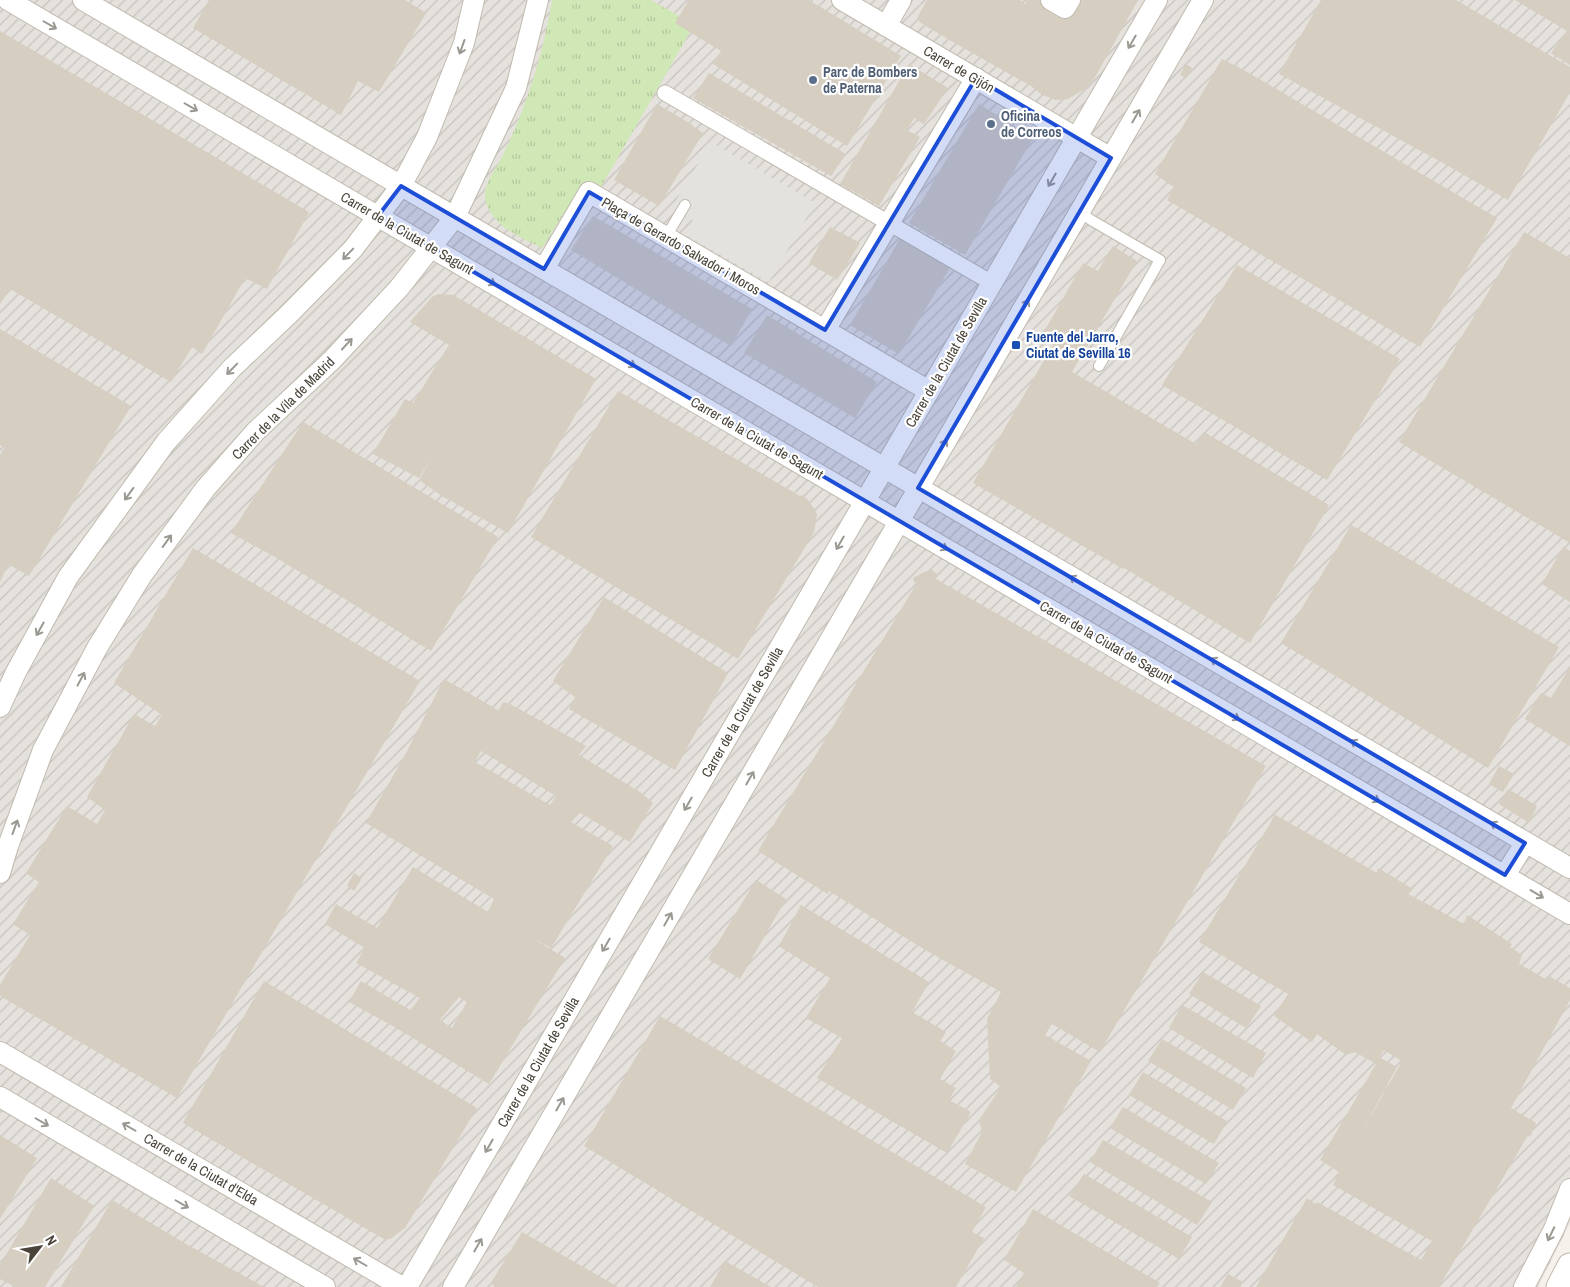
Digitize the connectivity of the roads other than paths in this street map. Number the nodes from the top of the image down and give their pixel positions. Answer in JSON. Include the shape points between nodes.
{"nodes":[{"id":1,"x":8,"y":0,"type":"edge"},
{"id":2,"x":83,"y":0,"type":"edge"},
{"id":3,"x":474,"y":0,"type":"edge"},
{"id":4,"x":538,"y":0,"type":"edge"},
{"id":5,"x":842,"y":0,"type":"edge"},
{"id":6,"x":901,"y":0,"type":"edge"},
{"id":7,"x":1051,"y":0,"type":"edge"},
{"id":8,"x":1070,"y":0,"type":"edge"},
{"id":9,"x":1157,"y":0,"type":"edge"},
{"id":10,"x":1203,"y":0,"type":"edge"},
{"id":11,"x":886,"y":26,"type":"junction"},
{"id":12,"x":976,"y":78,"type":"junction"},
{"id":13,"x":664,"y":92,"type":"dead end"},
{"id":14,"x":1076,"y":138,"type":"junction"},
{"id":15,"x":1111,"y":158,"type":"junction"},
{"id":16,"x":400,"y":186,"type":"junction"},
{"id":17,"x":685,"y":205,"type":"dead end"},
{"id":18,"x":1080,"y":212,"type":"junction"},
{"id":19,"x":378,"y":216,"type":"junction"},
{"id":20,"x":455,"y":218,"type":"junction"},
{"id":21,"x":889,"y":223,"type":"junction"},
{"id":22,"x":666,"y":237,"type":"junction"},
{"id":23,"x":432,"y":248,"type":"junction"},
{"id":24,"x":544,"y":269,"type":"junction"},
{"id":25,"x":992,"y":283,"type":"junction"},
{"id":26,"x":825,"y":330,"type":"junction"},
{"id":27,"x":1099,"y":366,"type":"dead end"},
{"id":28,"x":929,"y":391,"type":"junction"},
{"id":29,"x":884,"y":468,"type":"junction"},
{"id":30,"x":918,"y":488,"type":"junction"},
{"id":31,"x":865,"y":501,"type":"junction"},
{"id":32,"x":899,"y":521,"type":"junction"},
{"id":33,"x":0,"y":707,"type":"edge"},
{"id":34,"x":1525,"y":843,"type":"junction"},
{"id":35,"x":1570,"y":868,"type":"edge"},
{"id":36,"x":0,"y":873,"type":"edge"},
{"id":37,"x":1505,"y":875,"type":"junction"},
{"id":38,"x":1570,"y":914,"type":"edge"},
{"id":39,"x":0,"y":1052,"type":"edge"},
{"id":40,"x":0,"y":1097,"type":"edge"},
{"id":41,"x":1570,"y":1189,"type":"edge"},
{"id":42,"x":1570,"y":1266,"type":"edge"},
{"id":43,"x":325,"y":1287,"type":"edge"},
{"id":44,"x":402,"y":1287,"type":"edge"},
{"id":45,"x":407,"y":1287,"type":"edge"},
{"id":46,"x":453,"y":1287,"type":"edge"},
{"id":47,"x":1524,"y":1287,"type":"edge"},
{"id":48,"x":1559,"y":1287,"type":"edge"}],
"edges":[{"from":1,"to":19,"type":"street","name":"Carrer de la Ciutat de Sagunt","one_way":true},
{"from":2,"to":16,"type":"street"},
{"from":3,"to":16,"type":"street","one_way":true,"via":[[464,42],[427,137]]},
{"from":4,"to":20,"type":"street","name":"Carrer de la Vila de Madrid","via":[[516,88]]},
{"from":5,"to":11,"type":"street","name":"Carrer de Gijón"},
{"from":6,"to":11,"type":"street"},
{"from":7,"to":8,"type":"street","via":[[1065,8]]},
{"from":9,"to":14,"type":"street","name":"Carrer de la Ciutat de Sevilla","one_way":true},
{"from":15,"to":10,"type":"street","one_way":true},
{"from":11,"to":12,"type":"street","name":"Carrer de Gijón"},
{"from":12,"to":14,"type":"street","name":"Carrer de Gijón"},
{"from":12,"to":21,"type":"street"},
{"from":13,"to":21,"type":"street"},
{"from":14,"to":15,"type":"street"},
{"from":14,"to":25,"type":"street","name":"Carrer de la Ciutat de Sevilla","one_way":true},
{"from":15,"to":18,"type":"street"},
{"from":16,"to":19,"type":"street"},
{"from":16,"to":20,"type":"street"},
{"from":17,"to":22,"type":"lane"},
{"from":18,"to":27,"type":"lane","via":[[1160,260]]},
{"from":30,"to":18,"type":"street","one_way":true},
{"from":19,"to":23,"type":"street","name":"Carrer de la Ciutat de Sagunt"},
{"from":19,"to":33,"type":"street","one_way":true,"via":[[353,249],[232,368],[166,442],[68,577]]},
{"from":20,"to":23,"type":"street","name":"Carrer de la Vila de Madrid"},
{"from":20,"to":24,"type":"street"},
{"from":21,"to":25,"type":"street"},
{"from":21,"to":26,"type":"street"},
{"from":22,"to":24,"type":"street","name":"Plaça de Gerardo Salvador i Moros","via":[[589,192]]},
{"from":22,"to":26,"type":"street","name":"Plaça de Gerardo Salvador i Moros"},
{"from":23,"to":31,"type":"street","name":"Carrer de la Ciutat de Sagunt","one_way":true},
{"from":36,"to":23,"type":"street","name":"Carrer de la Vila de Madrid","one_way":true,"via":[[43,750],[97,648],[142,575],[204,489],[255,432],[332,360]]},
{"from":24,"to":29,"type":"street"},
{"from":25,"to":28,"type":"street","name":"Carrer de la Ciutat de Sevilla"},
{"from":26,"to":28,"type":"street","name":"Plaça de Gerardo Salvador i Moros"},
{"from":28,"to":29,"type":"street","name":"Carrer de la Ciutat de Sevilla"},
{"from":29,"to":30,"type":"street"},
{"from":29,"to":31,"type":"street","name":"Carrer de la Ciutat de Sevilla"},
{"from":30,"to":32,"type":"street"},
{"from":34,"to":30,"type":"street","one_way":true},
{"from":31,"to":32,"type":"street","name":"Carrer de la Ciutat de Sagunt"},
{"from":31,"to":45,"type":"street","name":"Carrer de la Ciutat de Sevilla","one_way":true},
{"from":32,"to":37,"type":"street","name":"Carrer de la Ciutat de Sagunt","one_way":true},
{"from":46,"to":32,"type":"street","one_way":true},
{"from":34,"to":35,"type":"street"},
{"from":34,"to":37,"type":"street"},
{"from":37,"to":38,"type":"street","name":"Carrer de la Ciutat de Sagunt","one_way":true},
{"from":44,"to":39,"type":"street","name":"Carrer de la Ciutat d'Elda","one_way":true},
{"from":40,"to":43,"type":"street","one_way":true},
{"from":41,"to":47,"type":"street","one_way":true,"via":[[1554,1229]]},
{"from":42,"to":48,"type":"street"}]}
